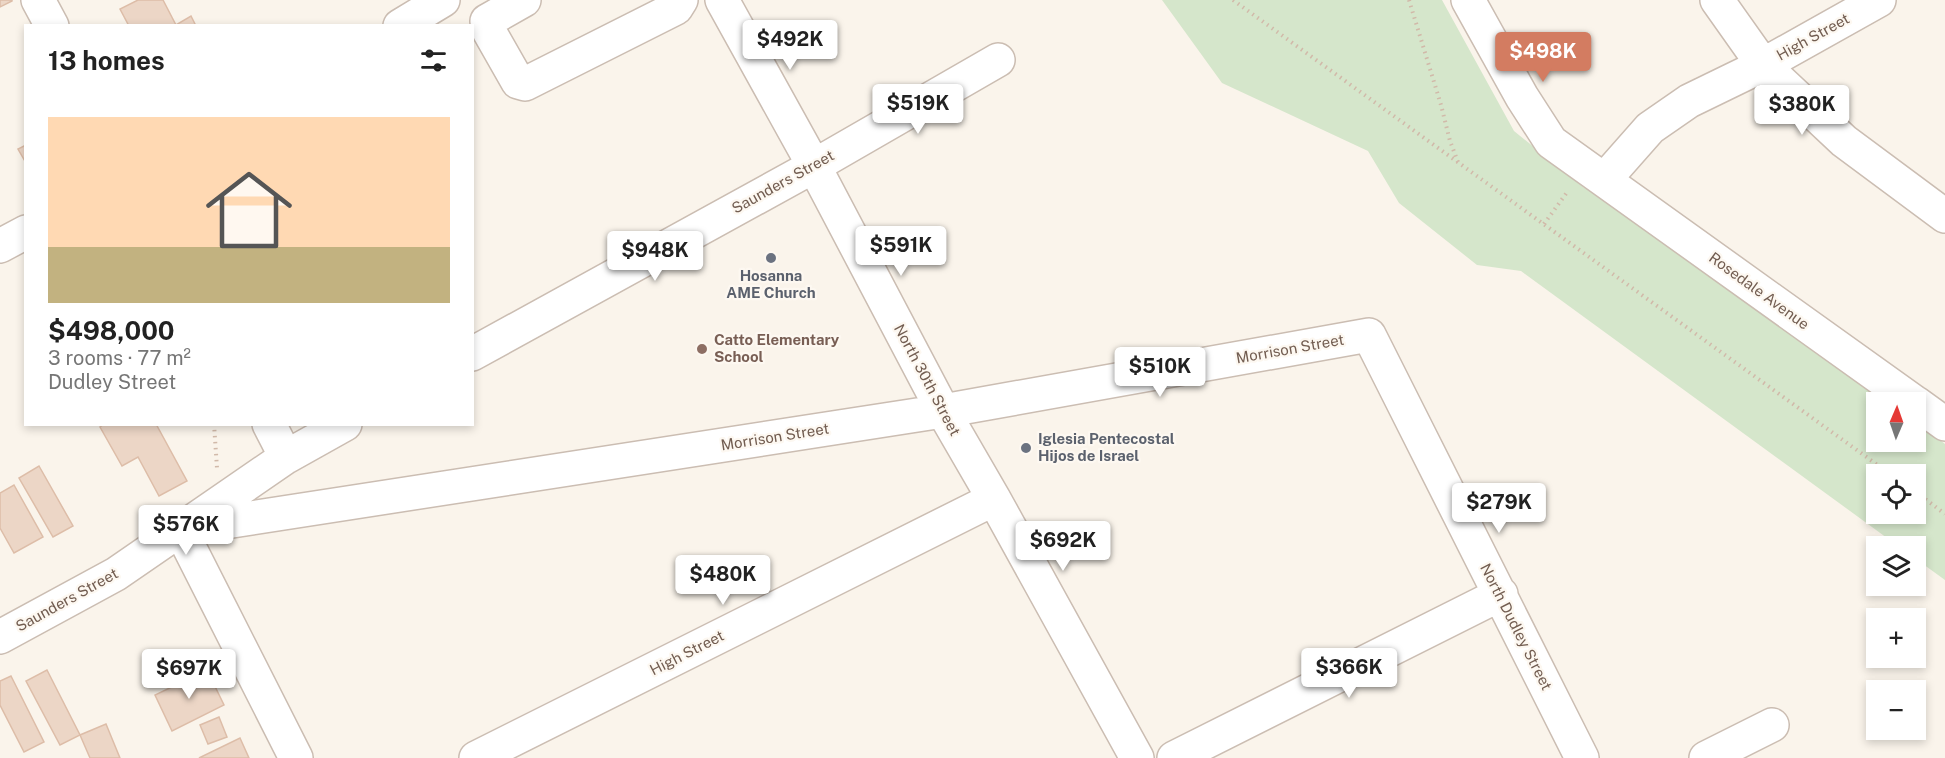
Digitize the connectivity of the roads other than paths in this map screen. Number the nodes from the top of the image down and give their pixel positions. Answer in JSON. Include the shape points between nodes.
{"nodes":[{"id":1,"x":38,"y":0,"type":"edge"},
{"id":2,"x":525,"y":0,"type":"edge"},
{"id":3,"x":681,"y":0,"type":"edge"},
{"id":4,"x":722,"y":0,"type":"edge"},
{"id":5,"x":1468,"y":0,"type":"edge"},
{"id":6,"x":1717,"y":0,"type":"edge"},
{"id":7,"x":1879,"y":0,"type":"edge"},
{"id":8,"x":51,"y":24,"type":"edge"},
{"id":9,"x":998,"y":60,"type":"dead end"},
{"id":10,"x":1763,"y":65,"type":"junction"},
{"id":11,"x":814,"y":166,"type":"junction"},
{"id":12,"x":1595,"y":173,"type":"junction"},
{"id":13,"x":1945,"y":216,"type":"edge"},
{"id":14,"x":24,"y":233,"type":"edge"},
{"id":15,"x":0,"y":246,"type":"edge"},
{"id":16,"x":1369,"y":335,"type":"joint"},
{"id":17,"x":474,"y":353,"type":"edge"},
{"id":18,"x":1900,"y":392,"type":"edge"},
{"id":19,"x":943,"y":411,"type":"junction"},
{"id":20,"x":1926,"y":411,"type":"edge"},
{"id":21,"x":1945,"y":424,"type":"edge"},
{"id":22,"x":270,"y":426,"type":"edge"},
{"id":23,"x":341,"y":426,"type":"edge"},
{"id":24,"x":286,"y":457,"type":"junction"},
{"id":25,"x":994,"y":499,"type":"junction"},
{"id":26,"x":180,"y":529,"type":"junction"},
{"id":27,"x":1501,"y":594,"type":"junction"},
{"id":28,"x":0,"y":637,"type":"edge"},
{"id":29,"x":1773,"y":725,"type":"dead end"},
{"id":30,"x":296,"y":758,"type":"edge"},
{"id":31,"x":476,"y":758,"type":"edge"},
{"id":32,"x":1137,"y":758,"type":"edge"},
{"id":33,"x":1174,"y":758,"type":"edge"},
{"id":34,"x":1582,"y":758,"type":"edge"},
{"id":35,"x":1706,"y":758,"type":"edge"}],
"edges":[{"from":1,"to":8,"type":"street"},
{"from":2,"to":3,"type":"street","via":[[487,21],[518,82],[525,84],[676,8]]},
{"from":4,"to":11,"type":"street","name":"North 30th Street"},
{"from":5,"to":12,"type":"street","name":"Rosedale Avenue","via":[[1551,142]]},
{"from":6,"to":10,"type":"street"},
{"from":7,"to":10,"type":"street","name":"High Street"},
{"from":9,"to":11,"type":"street","name":"Saunders Street"},
{"from":10,"to":12,"type":"street","name":"High Street","via":[[1689,100]]},
{"from":10,"to":13,"type":"street","via":[[1844,141]]},
{"from":11,"to":17,"type":"street","name":"Saunders Street"},
{"from":11,"to":19,"type":"street","name":"North 30th Street"},
{"from":12,"to":18,"type":"street","name":"Rosedale Avenue"},
{"from":14,"to":15,"type":"street"},
{"from":16,"to":19,"type":"street","name":"Morrison Street"},
{"from":16,"to":27,"type":"street","name":"North Dudley Street"},
{"from":19,"to":25,"type":"street","name":"North 30th Street"},
{"from":19,"to":26,"type":"street","name":"Morrison Street"},
{"from":20,"to":21,"type":"street","name":"Rosedale Avenue"},
{"from":22,"to":24,"type":"street"},
{"from":23,"to":24,"type":"street","name":"Saunders Street"},
{"from":24,"to":26,"type":"street","name":"Saunders Street"},
{"from":25,"to":31,"type":"street","name":"High Street"},
{"from":25,"to":32,"type":"street","name":"North 30th Street"},
{"from":26,"to":28,"type":"street","name":"Saunders Street","via":[[116,574]]},
{"from":26,"to":30,"type":"street"},
{"from":27,"to":33,"type":"street"},
{"from":27,"to":34,"type":"street","name":"North Dudley Street"},
{"from":29,"to":35,"type":"street"}]}
